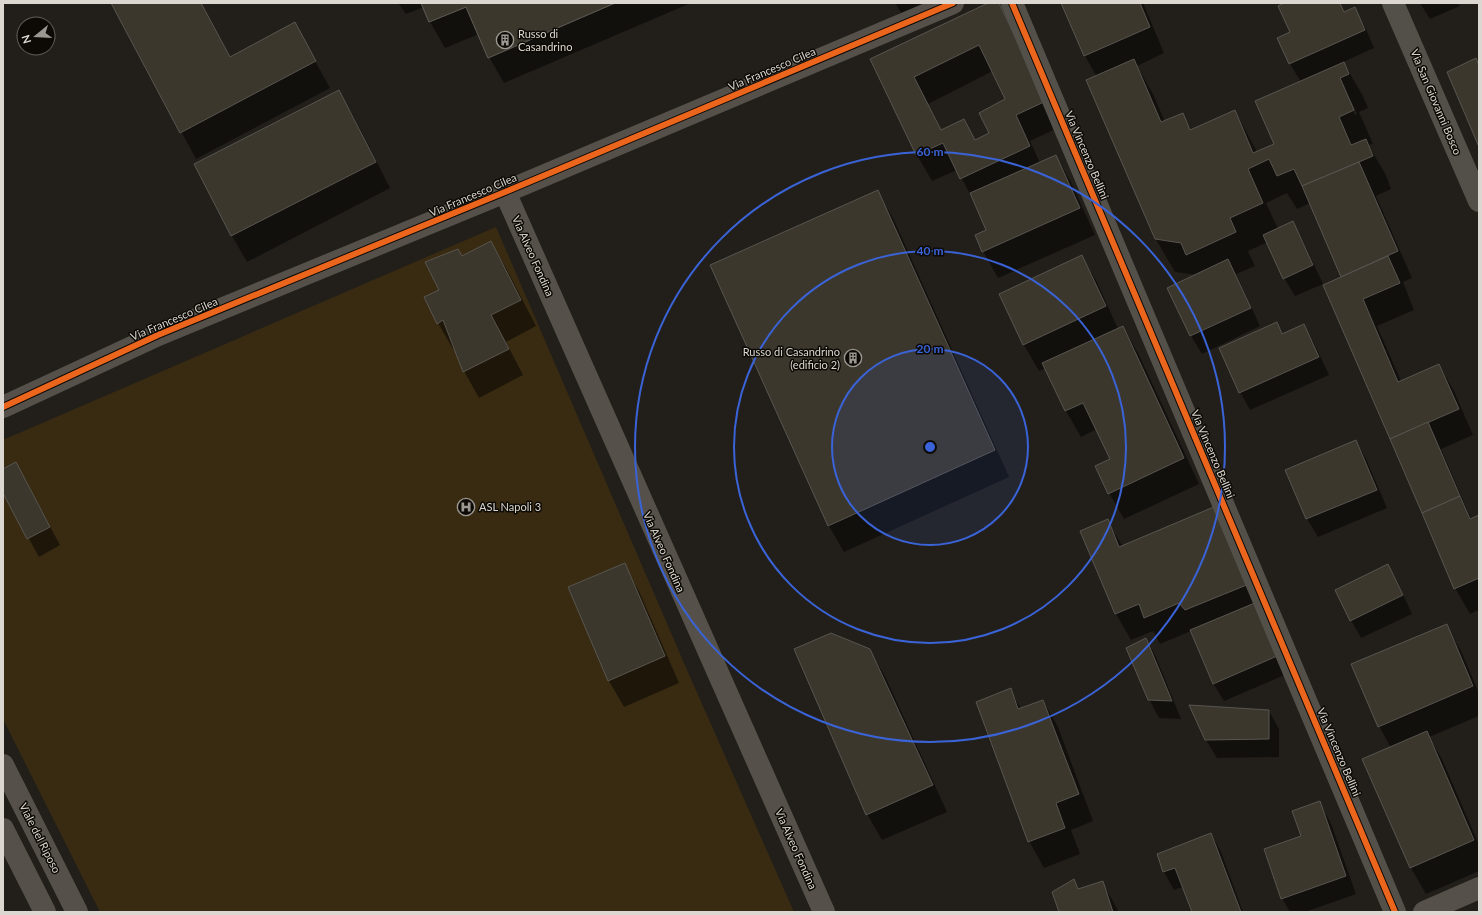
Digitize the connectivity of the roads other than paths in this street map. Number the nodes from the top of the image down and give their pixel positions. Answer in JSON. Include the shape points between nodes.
{"nodes":[{"id":1,"x":953,"y":3,"type":"edge"},
{"id":2,"x":1012,"y":3,"type":"edge"},
{"id":3,"x":1393,"y":3,"type":"edge"},
{"id":4,"x":505,"y":192,"type":"junction"},
{"id":5,"x":1479,"y":201,"type":"edge"},
{"id":6,"x":3,"y":407,"type":"edge"},
{"id":7,"x":3,"y":764,"type":"edge"},
{"id":8,"x":3,"y":829,"type":"edge"},
{"id":9,"x":1479,"y":888,"type":"edge"},
{"id":10,"x":45,"y":912,"type":"edge"},
{"id":11,"x":77,"y":912,"type":"edge"},
{"id":12,"x":824,"y":912,"type":"edge"},
{"id":13,"x":1395,"y":912,"type":"edge"},
{"id":14,"x":1424,"y":912,"type":"edge"}],
"edges":[{"from":1,"to":4,"type":"street","name":"Via Francesco Cilea"},
{"from":2,"to":13,"type":"street","name":"Via Vincenzo Bellini"},
{"from":3,"to":5,"type":"street","name":"Via San Giovanni Bosco"},
{"from":4,"to":6,"type":"street","name":"Via Francesco Cilea","via":[[158,335]]},
{"from":4,"to":12,"type":"street","name":"Via Alveo Fondina"},
{"from":7,"to":11,"type":"street","name":"Viale del Riposo"},
{"from":8,"to":10,"type":"street"},
{"from":9,"to":14,"type":"street"}]}
